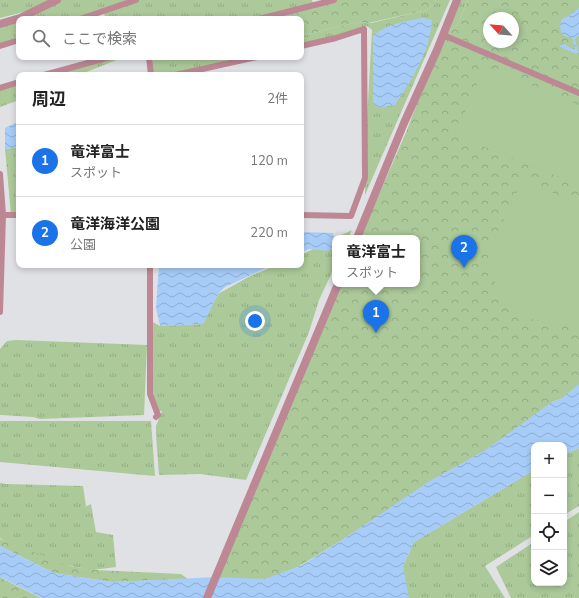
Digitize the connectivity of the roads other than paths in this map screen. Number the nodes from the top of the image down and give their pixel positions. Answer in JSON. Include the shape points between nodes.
{"nodes":[{"id":1,"x":57,"y":0,"type":"edge"},
{"id":2,"x":136,"y":0,"type":"edge"},
{"id":3,"x":334,"y":0,"type":"edge"},
{"id":4,"x":456,"y":0,"type":"edge"},
{"id":5,"x":24,"y":16,"type":"edge"},
{"id":6,"x":89,"y":16,"type":"edge"},
{"id":7,"x":271,"y":16,"type":"edge"},
{"id":8,"x":16,"y":19,"type":"edge"},
{"id":9,"x":0,"y":24,"type":"edge"},
{"id":10,"x":443,"y":35,"type":"junction"},
{"id":11,"x":16,"y":41,"type":"edge"},
{"id":12,"x":304,"y":45,"type":"edge"},
{"id":13,"x":0,"y":46,"type":"edge"},
{"id":14,"x":99,"y":60,"type":"edge"},
{"id":15,"x":149,"y":60,"type":"edge"},
{"id":16,"x":243,"y":60,"type":"edge"},
{"id":17,"x":55,"y":72,"type":"edge"},
{"id":18,"x":151,"y":72,"type":"edge"},
{"id":19,"x":189,"y":72,"type":"edge"},
{"id":20,"x":16,"y":83,"type":"edge"},
{"id":21,"x":0,"y":88,"type":"edge"},
{"id":22,"x":579,"y":92,"type":"edge"},
{"id":23,"x":0,"y":174,"type":"edge"},
{"id":24,"x":3,"y":215,"type":"junction"},
{"id":25,"x":16,"y":215,"type":"edge"},
{"id":26,"x":304,"y":215,"type":"edge"},
{"id":27,"x":358,"y":235,"type":"edge"},
{"id":28,"x":150,"y":268,"type":"edge"},
{"id":29,"x":337,"y":287,"type":"edge"},
{"id":30,"x":0,"y":312,"type":"edge"},
{"id":31,"x":156,"y":417,"type":"dead end"},
{"id":32,"x":208,"y":598,"type":"edge"}],
"edges":[{"from":1,"to":5,"type":"street"},
{"from":2,"to":6,"type":"street"},
{"from":3,"to":7,"type":"street"},
{"from":4,"to":10,"type":"street"},
{"from":8,"to":9,"type":"street"},
{"from":10,"to":22,"type":"street"},
{"from":10,"to":27,"type":"street"},
{"from":11,"to":13,"type":"street"},
{"from":12,"to":26,"type":"street","via":[[364,29],[365,178],[351,216]]},
{"from":14,"to":17,"type":"street"},
{"from":15,"to":18,"type":"street"},
{"from":16,"to":19,"type":"street"},
{"from":20,"to":21,"type":"street"},
{"from":23,"to":24,"type":"street"},
{"from":24,"to":25,"type":"street"},
{"from":24,"to":30,"type":"street"},
{"from":28,"to":31,"type":"street","via":[[150,394],[158,415]]},
{"from":29,"to":32,"type":"street"}]}
